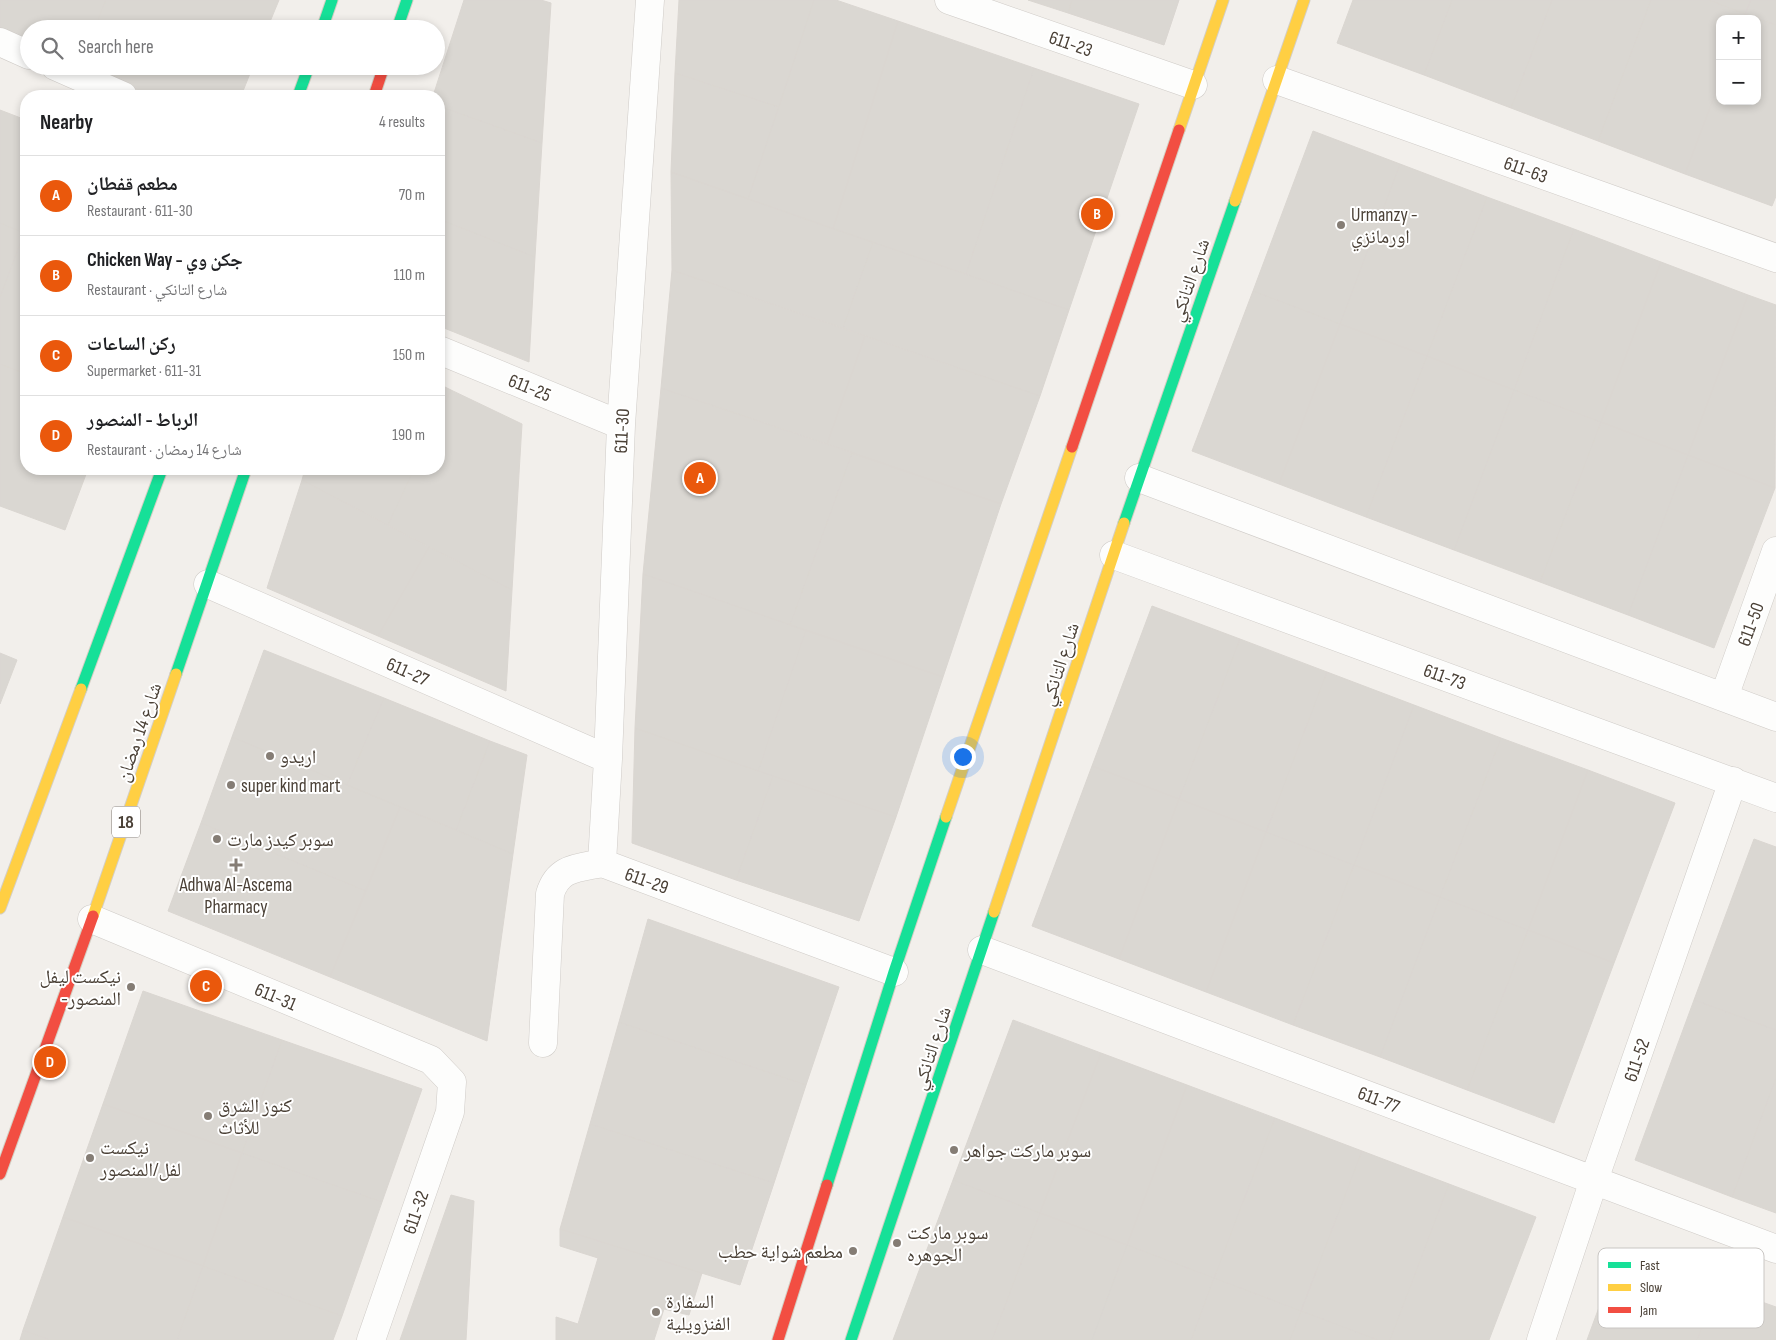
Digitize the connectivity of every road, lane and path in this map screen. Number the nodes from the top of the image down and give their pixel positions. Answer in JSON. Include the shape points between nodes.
{"nodes":[{"id":1,"x":332,"y":0,"type":"edge"},
{"id":2,"x":407,"y":0,"type":"edge"},
{"id":3,"x":650,"y":0,"type":"edge"},
{"id":4,"x":949,"y":0,"type":"edge"},
{"id":5,"x":1223,"y":0,"type":"edge"},
{"id":6,"x":1304,"y":0,"type":"edge"},
{"id":7,"x":325,"y":20,"type":"edge"},
{"id":8,"x":400,"y":20,"type":"edge"},
{"id":9,"x":0,"y":42,"type":"edge"},
{"id":10,"x":20,"y":51,"type":"edge"},
{"id":11,"x":76,"y":75,"type":"edge"},
{"id":12,"x":306,"y":75,"type":"edge"},
{"id":13,"x":381,"y":75,"type":"edge"},
{"id":14,"x":1277,"y":80,"type":"junction"},
{"id":15,"x":1193,"y":85,"type":"junction"},
{"id":16,"x":110,"y":90,"type":"edge"},
{"id":17,"x":300,"y":90,"type":"edge"},
{"id":18,"x":376,"y":90,"type":"edge"},
{"id":19,"x":1776,"y":258,"type":"edge"},
{"id":20,"x":445,"y":352,"type":"edge"},
{"id":21,"x":621,"y":425,"type":"junction"},
{"id":22,"x":160,"y":475,"type":"edge"},
{"id":23,"x":244,"y":475,"type":"edge"},
{"id":24,"x":1139,"y":478,"type":"junction"},
{"id":25,"x":1776,"y":550,"type":"edge"},
{"id":26,"x":1114,"y":555,"type":"junction"},
{"id":27,"x":208,"y":584,"type":"junction"},
{"id":28,"x":1724,"y":697,"type":"junction"},
{"id":29,"x":1776,"y":716,"type":"edge"},
{"id":30,"x":608,"y":759,"type":"junction"},
{"id":31,"x":1733,"y":781,"type":"junction"},
{"id":32,"x":1776,"y":798,"type":"edge"},
{"id":33,"x":602,"y":863,"type":"junction"},
{"id":34,"x":0,"y":908,"type":"edge"},
{"id":35,"x":92,"y":919,"type":"junction"},
{"id":36,"x":982,"y":950,"type":"junction"},
{"id":37,"x":894,"y":972,"type":"junction"},
{"id":38,"x":543,"y":1043,"type":"dead end"},
{"id":39,"x":452,"y":1082,"type":"joint"},
{"id":40,"x":0,"y":1174,"type":"edge"},
{"id":41,"x":1594,"y":1180,"type":"junction"},
{"id":42,"x":1776,"y":1249,"type":"edge"},
{"id":43,"x":371,"y":1340,"type":"edge"},
{"id":44,"x":778,"y":1340,"type":"edge"},
{"id":45,"x":851,"y":1340,"type":"edge"},
{"id":46,"x":1541,"y":1340,"type":"edge"}],
"edges":[{"from":1,"to":7,"type":"street"},
{"from":2,"to":8,"type":"street"},
{"from":3,"to":21,"type":"street","name":"611-30"},
{"from":4,"to":15,"type":"street","name":"611-23"},
{"from":5,"to":15,"type":"street"},
{"from":6,"to":14,"type":"street","name":"شارع التانكي"},
{"from":9,"to":10,"type":"street"},
{"from":11,"to":16,"type":"street"},
{"from":12,"to":17,"type":"street"},
{"from":13,"to":18,"type":"street"},
{"from":14,"to":19,"type":"street","name":"611-63"},
{"from":14,"to":24,"type":"street","name":"شارع التانكي"},
{"from":15,"to":37,"type":"street"},
{"from":20,"to":21,"type":"street","name":"611-25"},
{"from":21,"to":30,"type":"street","name":"611-30"},
{"from":22,"to":34,"type":"street"},
{"from":23,"to":27,"type":"street","name":"شارع 14 رمضان","number":"18"},
{"from":24,"to":26,"type":"street","name":"شارع التانكي"},
{"from":24,"to":28,"type":"street"},
{"from":25,"to":28,"type":"street","name":"611-50"},
{"from":26,"to":31,"type":"street","name":"611-73"},
{"from":26,"to":36,"type":"street","name":"شارع التانكي"},
{"from":27,"to":30,"type":"street","name":"611-27"},
{"from":27,"to":35,"type":"street","name":"شارع 14 رمضان","number":"18"},
{"from":28,"to":29,"type":"street"},
{"from":30,"to":33,"type":"street","name":"611-30"},
{"from":31,"to":32,"type":"street","name":"611-73"},
{"from":31,"to":41,"type":"street","name":"611-52"},
{"from":33,"to":37,"type":"street","name":"611-29"},
{"from":33,"to":38,"type":"street","name":"611-29","via":[[559,876],[550,894]]},
{"from":35,"to":39,"type":"street","name":"611-31","via":[[431,1060]]},
{"from":35,"to":40,"type":"street","name":"شارع 14 رمضان","number":"18"},
{"from":36,"to":41,"type":"street","name":"611-77"},
{"from":36,"to":45,"type":"street","name":"شارع التانكي"},
{"from":37,"to":44,"type":"street"},
{"from":39,"to":43,"type":"street","name":"611-32","via":[[450,1112]]},
{"from":41,"to":42,"type":"street","name":"611-77"},
{"from":41,"to":46,"type":"street","name":"611-52"}]}
